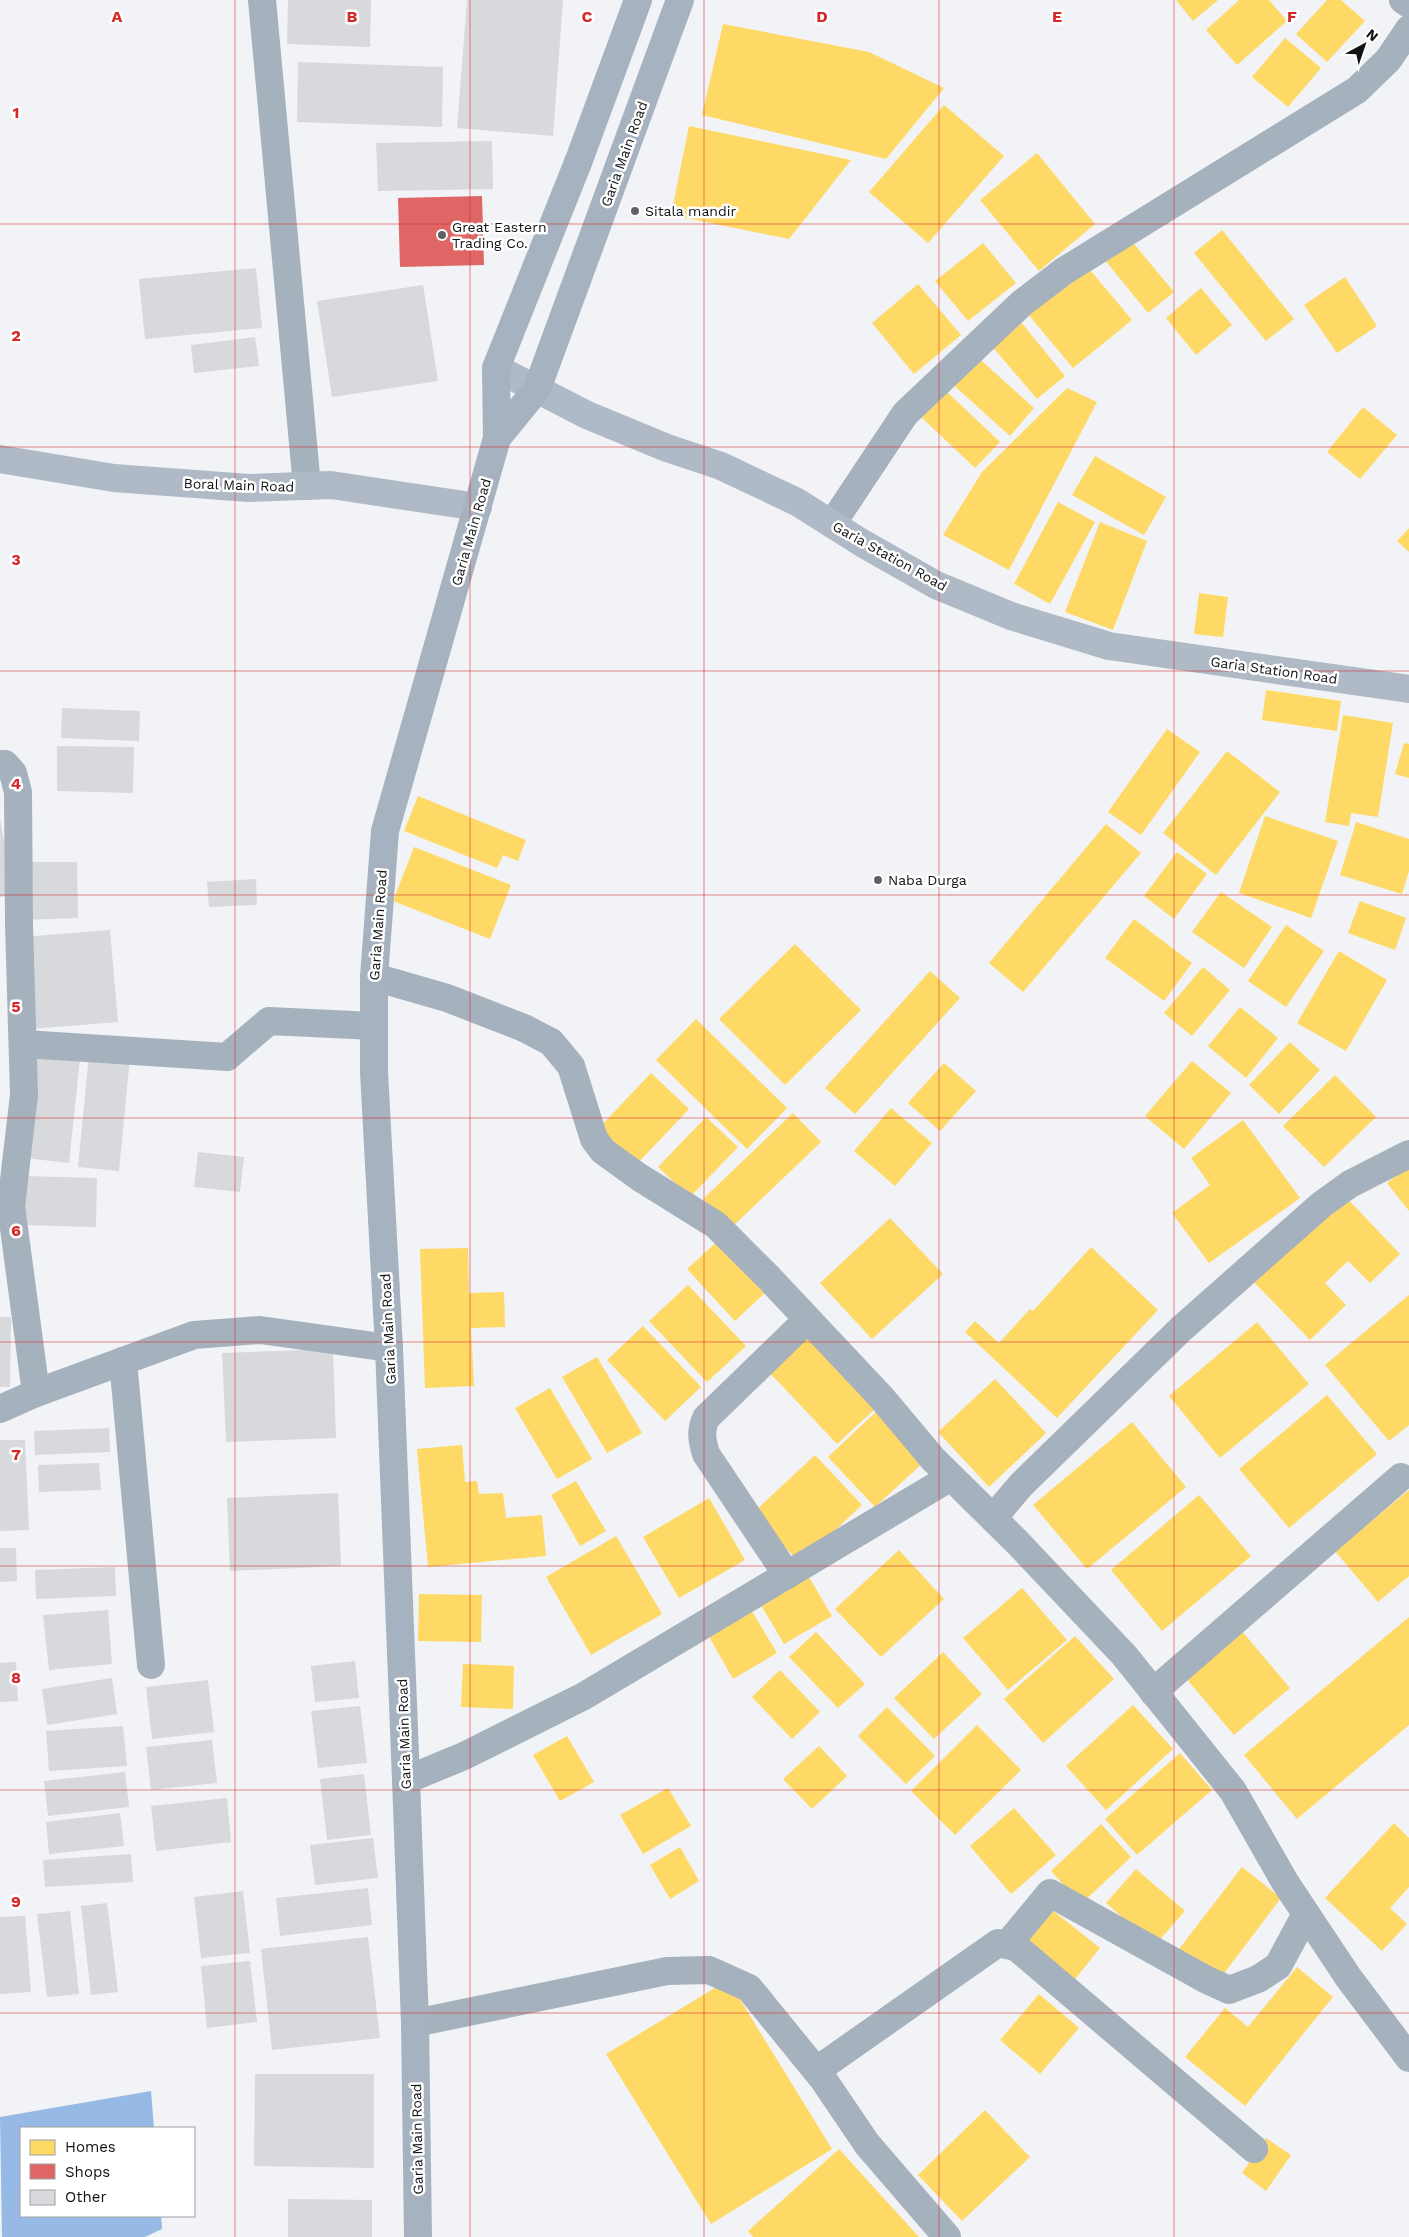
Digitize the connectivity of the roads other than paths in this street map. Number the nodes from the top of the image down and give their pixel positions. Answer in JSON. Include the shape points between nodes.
{"nodes":[{"id":1,"x":262,"y":0,"type":"edge"},
{"id":2,"x":638,"y":0,"type":"edge"},
{"id":3,"x":680,"y":0,"type":"edge"},
{"id":4,"x":1403,"y":0,"type":"edge"},
{"id":5,"x":1409,"y":4,"type":"edge"},
{"id":6,"x":1409,"y":29,"type":"edge"},
{"id":7,"x":496,"y":368,"type":"junction"},
{"id":8,"x":538,"y":389,"type":"junction"},
{"id":9,"x":497,"y":438,"type":"junction"},
{"id":10,"x":0,"y":458,"type":"edge"},
{"id":11,"x":307,"y":486,"type":"junction"},
{"id":12,"x":478,"y":507,"type":"junction"},
{"id":13,"x":832,"y":524,"type":"junction"},
{"id":14,"x":1409,"y":690,"type":"edge"},
{"id":15,"x":0,"y":764,"type":"edge"},
{"id":16,"x":9,"y":924,"type":"edge"},
{"id":17,"x":374,"y":978,"type":"junction"},
{"id":18,"x":374,"y":1026,"type":"junction"},
{"id":19,"x":24,"y":1044,"type":"junction"},
{"id":20,"x":1409,"y":1154,"type":"edge"},
{"id":21,"x":6,"y":1206,"type":"edge"},
{"id":22,"x":807,"y":1320,"type":"junction"},
{"id":23,"x":389,"y":1348,"type":"junction"},
{"id":24,"x":123,"y":1362,"type":"junction"},
{"id":25,"x":36,"y":1393,"type":"junction"},
{"id":26,"x":0,"y":1408,"type":"edge"},
{"id":27,"x":950,"y":1477,"type":"junction"},
{"id":28,"x":1401,"y":1477,"type":"dead end"},
{"id":29,"x":993,"y":1518,"type":"junction"},
{"id":30,"x":787,"y":1575,"type":"junction"},
{"id":31,"x":151,"y":1665,"type":"dead end"},
{"id":32,"x":1154,"y":1692,"type":"junction"},
{"id":33,"x":406,"y":1780,"type":"junction"},
{"id":34,"x":1306,"y":1914,"type":"junction"},
{"id":35,"x":1007,"y":1945,"type":"junction"},
{"id":36,"x":415,"y":2023,"type":"junction"},
{"id":37,"x":1409,"y":2058,"type":"edge"},
{"id":38,"x":816,"y":2070,"type":"junction"},
{"id":39,"x":1254,"y":2148,"type":"dead end"},
{"id":40,"x":418,"y":2237,"type":"edge"},
{"id":41,"x":947,"y":2237,"type":"edge"}],
"edges":[{"from":1,"to":11,"type":"street"},
{"from":2,"to":7,"type":"main road","name":"Garia Main Road"},
{"from":3,"to":8,"type":"main road","name":"Garia Main Road"},
{"from":4,"to":5,"type":"street"},
{"from":6,"to":13,"type":"street","via":[[1388,60],[1357,90],[1064,271],[1022,303],[905,414]]},
{"from":7,"to":8,"type":"main road","name":"Garia Station Road"},
{"from":7,"to":9,"type":"main road","name":"Garia Main Road"},
{"from":8,"to":9,"type":"main road","name":"Garia Main Road"},
{"from":8,"to":13,"type":"main road","name":"Garia Station Road","via":[[596,419],[721,466],[797,502]]},
{"from":9,"to":12,"type":"main road","name":"Garia Main Road"},
{"from":10,"to":11,"type":"main road","name":"Boral Main Road","via":[[114,478],[249,488]]},
{"from":11,"to":12,"type":"main road","name":"Boral Main Road","via":[[331,485]]},
{"from":12,"to":17,"type":"main road","name":"Garia Main Road","via":[[386,831]]},
{"from":13,"to":14,"type":"main road","name":"Garia Station Road","via":[[936,585],[1011,616],[1109,646]]},
{"from":15,"to":16,"type":"street","via":[[5,764],[13,773],[18,792]]},
{"from":16,"to":19,"type":"street"},
{"from":17,"to":18,"type":"main road","name":"Garia Main Road"},
{"from":17,"to":22,"type":"street","via":[[446,998],[551,1042],[571,1066],[594,1139],[603,1151],[716,1225]]},
{"from":18,"to":19,"type":"street","via":[[268,1021],[227,1057]]},
{"from":18,"to":23,"type":"main road","name":"Garia Main Road"},
{"from":19,"to":21,"type":"street","via":[[24,1095]]},
{"from":20,"to":29,"type":"street","via":[[1350,1184],[1321,1204],[1181,1329],[1021,1484]]},
{"from":21,"to":25,"type":"street"},
{"from":22,"to":27,"type":"street","via":[[882,1397]]},
{"from":22,"to":30,"type":"street","via":[[706,1418],[702,1428],[706,1454]]},
{"from":23,"to":24,"type":"street","via":[[260,1330],[194,1335]]},
{"from":23,"to":33,"type":"main road","name":"Garia Main Road"},
{"from":24,"to":25,"type":"street"},
{"from":24,"to":31,"type":"street"},
{"from":25,"to":26,"type":"street"},
{"from":27,"to":29,"type":"street"},
{"from":27,"to":30,"type":"street"},
{"from":28,"to":32,"type":"street"},
{"from":29,"to":32,"type":"street","via":[[1124,1655]]},
{"from":30,"to":33,"type":"street","via":[[584,1696],[464,1756]]},
{"from":32,"to":34,"type":"street","via":[[1233,1792]]},
{"from":33,"to":36,"type":"main road","name":"Garia Main Road"},
{"from":34,"to":35,"type":"street","via":[[1278,1966],[1258,1979],[1229,1990],[1050,1893]]},
{"from":34,"to":37,"type":"street"},
{"from":35,"to":38,"type":"street","via":[[998,1943],[991,1947]]},
{"from":35,"to":39,"type":"street","via":[[1016,1947]]},
{"from":36,"to":38,"type":"street","via":[[667,1971],[709,1970],[749,1988]]},
{"from":36,"to":40,"type":"main road","name":"Garia Main Road"},
{"from":38,"to":41,"type":"street","via":[[867,2144]]}]}
